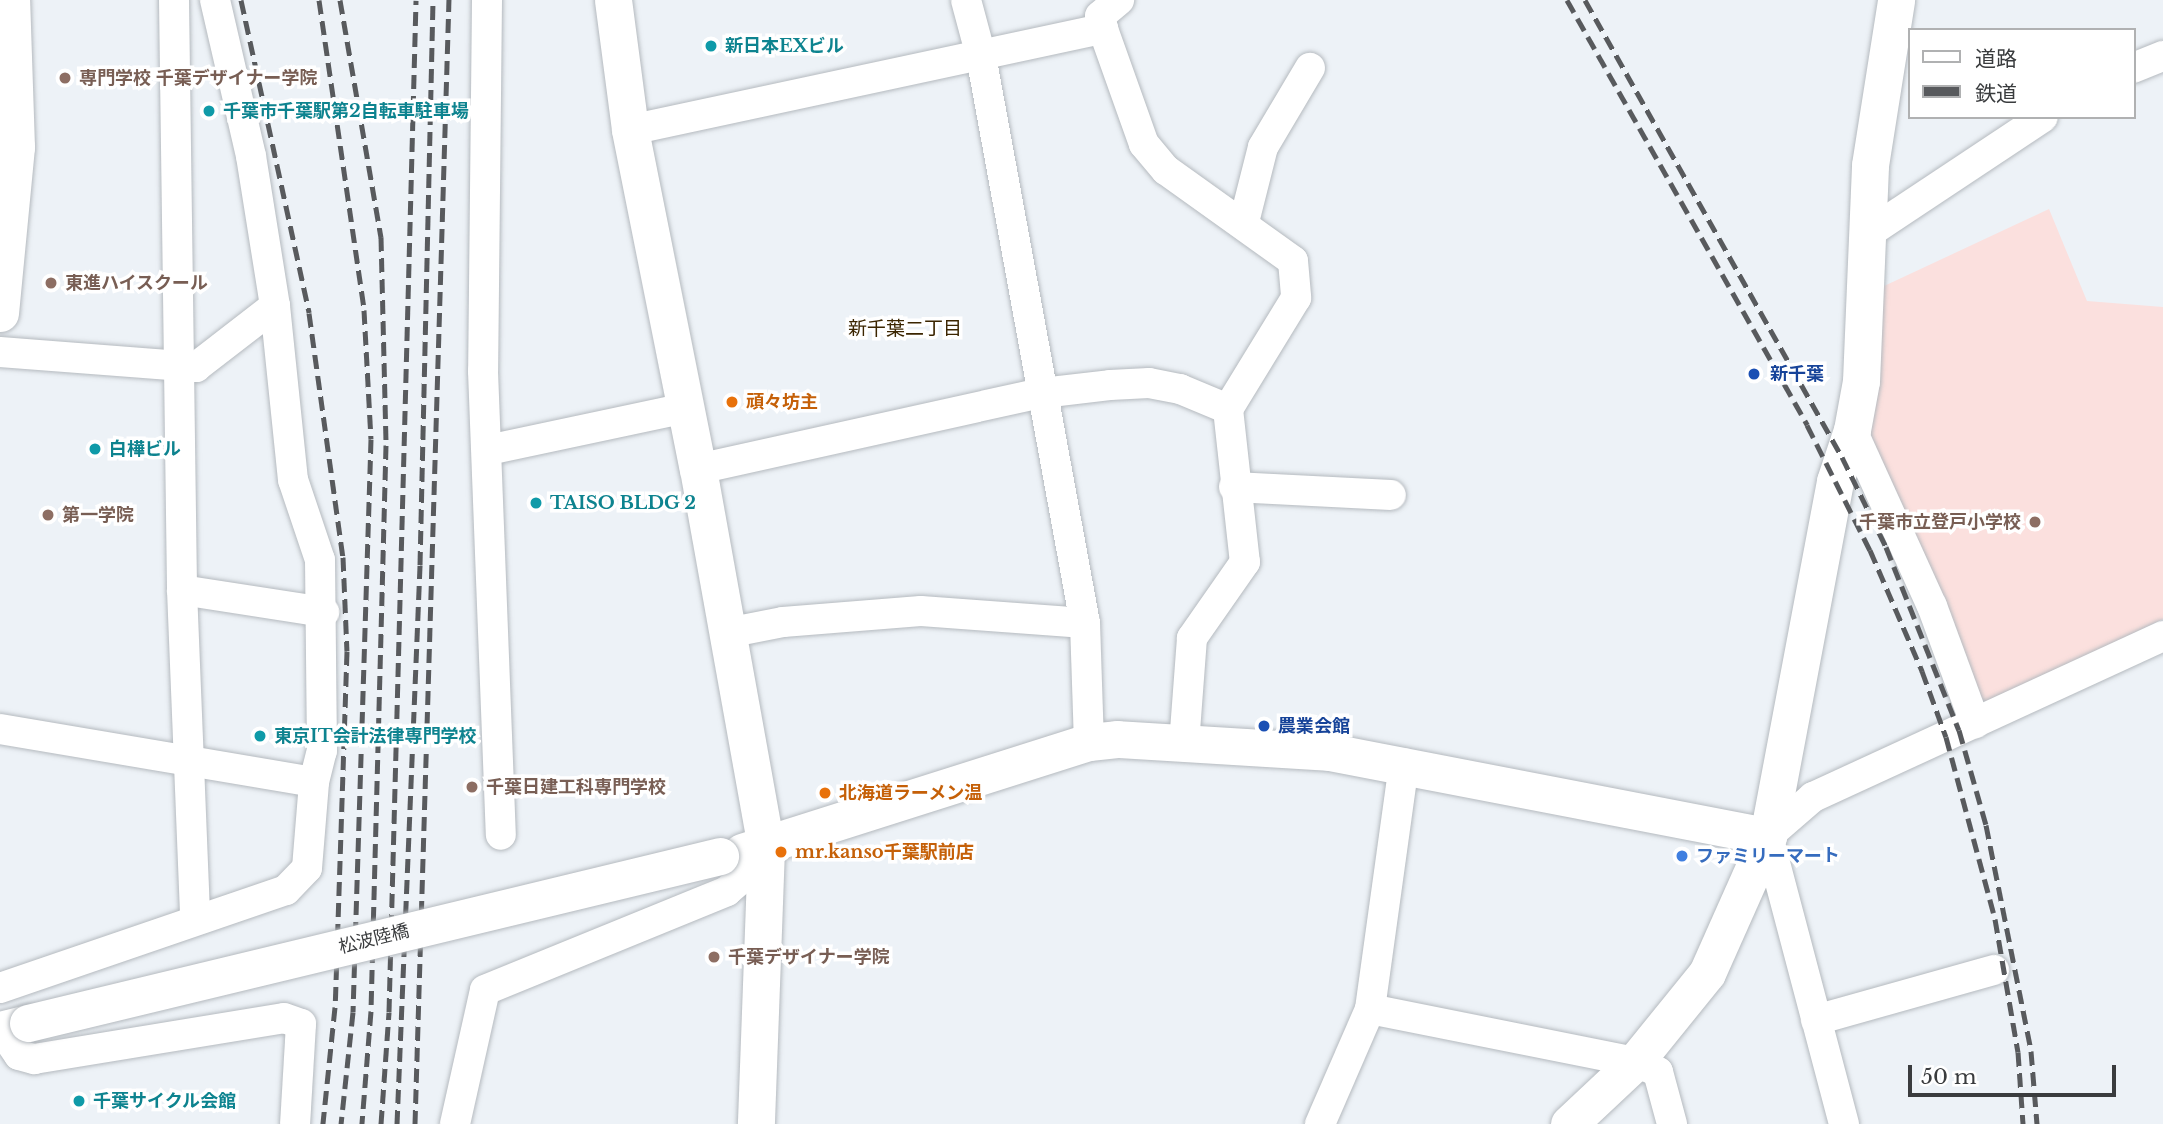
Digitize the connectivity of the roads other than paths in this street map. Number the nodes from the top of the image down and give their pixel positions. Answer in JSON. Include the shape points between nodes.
{"nodes":[{"id":1,"x":11,"y":0,"type":"edge"},
{"id":2,"x":174,"y":0,"type":"edge"},
{"id":3,"x":215,"y":0,"type":"edge"},
{"id":4,"x":487,"y":0,"type":"edge"},
{"id":5,"x":613,"y":0,"type":"edge"},
{"id":6,"x":966,"y":0,"type":"edge"},
{"id":7,"x":1896,"y":0,"type":"edge"},
{"id":8,"x":1104,"y":11,"type":"edge"},
{"id":9,"x":981,"y":55,"type":"junction"},
{"id":10,"x":2163,"y":56,"type":"edge"},
{"id":11,"x":2135,"y":67,"type":"edge"},
{"id":12,"x":1310,"y":68,"type":"dead end"},
{"id":13,"x":2040,"y":119,"type":"edge"},
{"id":14,"x":630,"y":130,"type":"junction"},
{"id":15,"x":1244,"y":222,"type":"junction"},
{"id":16,"x":1867,"y":234,"type":"junction"},
{"id":17,"x":275,"y":306,"type":"junction"},
{"id":18,"x":0,"y":313,"type":"edge"},
{"id":19,"x":0,"y":352,"type":"edge"},
{"id":20,"x":179,"y":366,"type":"junction"},
{"id":21,"x":1042,"y":393,"type":"junction"},
{"id":22,"x":685,"y":408,"type":"junction"},
{"id":23,"x":1228,"y":409,"type":"junction"},
{"id":24,"x":1852,"y":430,"type":"junction"},
{"id":25,"x":488,"y":450,"type":"junction"},
{"id":26,"x":698,"y":469,"type":"junction"},
{"id":27,"x":1234,"y":487,"type":"junction"},
{"id":28,"x":1391,"y":495,"type":"dead end"},
{"id":29,"x":182,"y":590,"type":"junction"},
{"id":30,"x":324,"y":612,"type":"junction"},
{"id":31,"x":1084,"y":623,"type":"junction"},
{"id":32,"x":727,"y":633,"type":"junction"},
{"id":33,"x":2163,"y":636,"type":"edge"},
{"id":34,"x":1975,"y":723,"type":"junction"},
{"id":35,"x":0,"y":729,"type":"edge"},
{"id":36,"x":1089,"y":742,"type":"junction"},
{"id":37,"x":1184,"y":744,"type":"junction"},
{"id":38,"x":191,"y":761,"type":"junction"},
{"id":39,"x":1404,"y":763,"type":"junction"},
{"id":40,"x":314,"y":782,"type":"junction"},
{"id":41,"x":501,"y":835,"type":"dead end"},
{"id":42,"x":1768,"y":836,"type":"junction"},
{"id":43,"x":766,"y":848,"type":"junction"},
{"id":44,"x":195,"y":919,"type":"junction"},
{"id":45,"x":1994,"y":970,"type":"dead end"},
{"id":46,"x":0,"y":988,"type":"edge"},
{"id":47,"x":1370,"y":1009,"type":"junction"},
{"id":48,"x":1816,"y":1020,"type":"junction"},
{"id":49,"x":10,"y":1028,"type":"edge"},
{"id":50,"x":1635,"y":1062,"type":"junction"},
{"id":51,"x":295,"y":1124,"type":"edge"},
{"id":52,"x":455,"y":1124,"type":"edge"},
{"id":53,"x":756,"y":1124,"type":"edge"},
{"id":54,"x":1320,"y":1124,"type":"edge"},
{"id":55,"x":1569,"y":1124,"type":"edge"},
{"id":56,"x":1672,"y":1124,"type":"edge"},
{"id":57,"x":1844,"y":1124,"type":"edge"}],
"edges":[{"from":1,"to":18,"type":"street","via":[[16,148]]},
{"from":2,"to":20,"type":"street"},
{"from":3,"to":17,"type":"street","via":[[251,156]]},
{"from":4,"to":25,"type":"street","via":[[483,371]]},
{"from":5,"to":14,"type":"street"},
{"from":6,"to":9,"type":"street"},
{"from":7,"to":16,"type":"street","via":[[1870,165]]},
{"from":8,"to":9,"type":"street"},
{"from":8,"to":15,"type":"street","via":[[1144,144],[1166,170]]},
{"from":9,"to":14,"type":"street"},
{"from":9,"to":21,"type":"street"},
{"from":10,"to":11,"type":"street"},
{"from":12,"to":15,"type":"street","via":[[1266,138]]},
{"from":13,"to":16,"type":"street"},
{"from":14,"to":22,"type":"street"},
{"from":15,"to":23,"type":"street","via":[[1293,261],[1296,298]]},
{"from":16,"to":24,"type":"street","via":[[1861,376]]},
{"from":17,"to":20,"type":"street","via":[[197,367]]},
{"from":17,"to":30,"type":"street","via":[[293,480],[320,560]]},
{"from":19,"to":20,"type":"street"},
{"from":20,"to":29,"type":"street"},
{"from":21,"to":23,"type":"street","via":[[1149,383],[1180,389]]},
{"from":21,"to":26,"type":"street"},
{"from":21,"to":31,"type":"street"},
{"from":22,"to":25,"type":"street"},
{"from":22,"to":26,"type":"street"},
{"from":23,"to":27,"type":"street"},
{"from":24,"to":34,"type":"street","via":[[1932,606]]},
{"from":24,"to":42,"type":"street","via":[[1835,481]]},
{"from":25,"to":41,"type":"street"},
{"from":26,"to":32,"type":"street"},
{"from":27,"to":28,"type":"street"},
{"from":27,"to":37,"type":"street","via":[[1245,562],[1192,638]]},
{"from":29,"to":30,"type":"street"},
{"from":29,"to":38,"type":"street"},
{"from":30,"to":40,"type":"street","via":[[322,751]]},
{"from":31,"to":32,"type":"street","via":[[921,611],[783,622]]},
{"from":31,"to":36,"type":"street"},
{"from":32,"to":43,"type":"street"},
{"from":33,"to":34,"type":"street"},
{"from":34,"to":42,"type":"street","via":[[1813,797]]},
{"from":35,"to":38,"type":"street"},
{"from":36,"to":37,"type":"street","name":"松波陸橋","via":[[1149,739]]},
{"from":36,"to":43,"type":"street","name":"松波陸橋"},
{"from":37,"to":39,"type":"street","name":"松波陸橋","via":[[1330,752]]},
{"from":38,"to":40,"type":"street"},
{"from":38,"to":44,"type":"street"},
{"from":39,"to":42,"type":"street","name":"松波陸橋"},
{"from":39,"to":47,"type":"street"},
{"from":40,"to":44,"type":"street","via":[[307,868],[286,890]]},
{"from":42,"to":48,"type":"street"},
{"from":42,"to":50,"type":"street","via":[[1707,973]]},
{"from":43,"to":49,"type":"street","name":"松波陸橋","bridge":true},
{"from":43,"to":52,"type":"street","via":[[727,891],[485,990]]},
{"from":43,"to":53,"type":"street"},
{"from":44,"to":46,"type":"street"},
{"from":45,"to":48,"type":"street"},
{"from":47,"to":50,"type":"street"},
{"from":47,"to":54,"type":"street"},
{"from":48,"to":57,"type":"street"},
{"from":49,"to":51,"type":"street","via":[[19,1055],[34,1059],[284,1018],[301,1024]]},
{"from":50,"to":55,"type":"street"},
{"from":50,"to":56,"type":"street","via":[[1658,1072]]}]}
